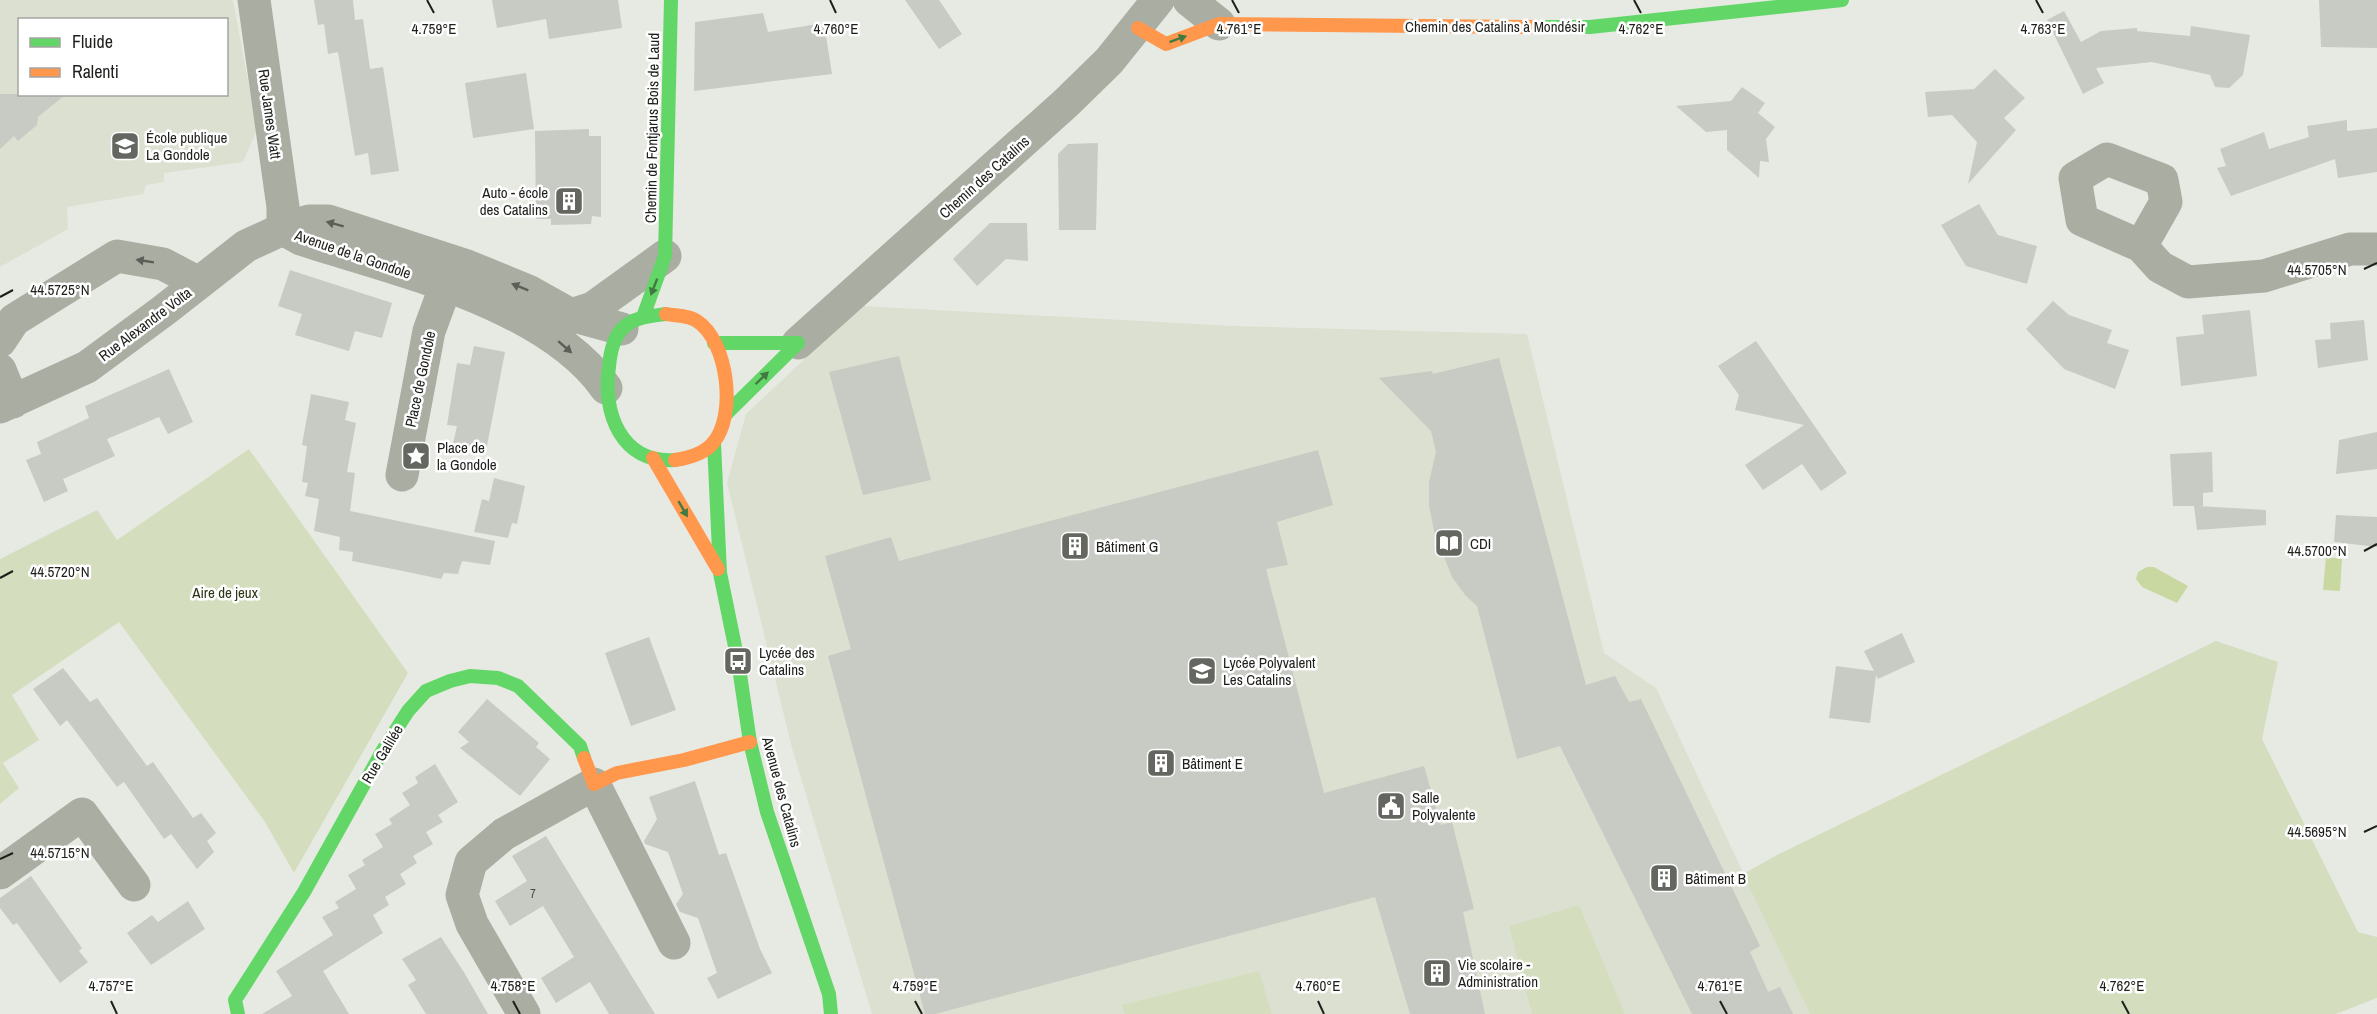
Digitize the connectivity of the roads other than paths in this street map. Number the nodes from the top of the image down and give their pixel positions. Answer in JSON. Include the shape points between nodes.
{"nodes":[{"id":1,"x":255,"y":0,"type":"edge"},
{"id":2,"x":671,"y":0,"type":"edge"},
{"id":3,"x":1158,"y":0,"type":"edge"},
{"id":4,"x":1189,"y":0,"type":"edge"},
{"id":5,"x":1842,"y":0,"type":"edge"},
{"id":6,"x":1220,"y":24,"type":"junction"},
{"id":7,"x":1138,"y":28,"type":"junction"},
{"id":8,"x":283,"y":229,"type":"junction"},
{"id":9,"x":2141,"y":246,"type":"dead end"},
{"id":10,"x":2377,"y":249,"type":"edge"},
{"id":11,"x":668,"y":264,"type":"junction"},
{"id":12,"x":199,"y":283,"type":"junction"},
{"id":13,"x":446,"y":285,"type":"junction"},
{"id":14,"x":683,"y":299,"type":"dead end"},
{"id":15,"x":571,"y":315,"type":"junction"},
{"id":16,"x":690,"y":317,"type":"junction"},
{"id":17,"x":632,"y":323,"type":"junction"},
{"id":18,"x":0,"y":341,"type":"edge"},
{"id":19,"x":714,"y":343,"type":"junction"},
{"id":20,"x":798,"y":343,"type":"junction"},
{"id":21,"x":0,"y":370,"type":"edge"},
{"id":22,"x":606,"y":388,"type":"junction"},
{"id":23,"x":7,"y":405,"type":"edge"},
{"id":24,"x":726,"y":414,"type":"junction"},
{"id":25,"x":714,"y":443,"type":"junction"},
{"id":26,"x":653,"y":458,"type":"junction"},
{"id":27,"x":402,"y":475,"type":"dead end"},
{"id":28,"x":720,"y":573,"type":"junction"},
{"id":29,"x":750,"y":742,"type":"junction"},
{"id":30,"x":594,"y":784,"type":"junction"},
{"id":31,"x":0,"y":873,"type":"edge"},
{"id":32,"x":134,"y":885,"type":"dead end"},
{"id":33,"x":674,"y":942,"type":"dead end"},
{"id":34,"x":238,"y":1014,"type":"edge"},
{"id":35,"x":524,"y":1014,"type":"edge"},
{"id":36,"x":831,"y":1014,"type":"edge"}],
"edges":[{"from":1,"to":8,"type":"street","name":"Rue James Watt"},
{"from":2,"to":11,"type":"street","name":"Chemin de Fontjarus Bois de Laud"},
{"from":3,"to":7,"type":"street","name":"Chemin des Catalins"},
{"from":4,"to":6,"type":"street"},
{"from":5,"to":6,"type":"street","name":"Chemin des Catalins à Mondésir","via":[[1590,27]]},
{"from":7,"to":6,"type":"street","name":"Chemin des Catalins à Mondésir","one_way":true,"via":[[1166,44]]},
{"from":7,"to":20,"type":"street","name":"Chemin des Catalins","via":[[1066,103]]},
{"from":8,"to":12,"type":"street","name":"Rue Alexandre Volta","via":[[246,246]]},
{"from":8,"to":13,"type":"street","name":"Avenue de la Gondole","via":[[301,239]]},
{"from":15,"to":8,"type":"street","name":"Avenue de la Gondole","one_way":true,"via":[[528,291],[467,266],[328,221],[309,221]]},
{"from":9,"to":10,"type":"street","via":[[2160,267],[2188,282],[2264,276],[2350,249]]},
{"from":11,"to":15,"type":"street","via":[[593,308]]},
{"from":11,"to":17,"type":"street","name":"Chemin de Fontjarus Bois de Laud","one_way":true},
{"from":12,"to":18,"type":"street","one_way":true,"via":[[163,264],[117,256],[14,320]]},
{"from":12,"to":23,"type":"street","name":"Rue Alexandre Volta","via":[[87,367]]},
{"from":13,"to":22,"type":"street","name":"Avenue de la Gondole","one_way":true,"via":[[493,304],[559,341]]},
{"from":13,"to":27,"type":"street","name":"Place de Gondole","via":[[429,331]]},
{"from":14,"to":16,"type":"street"},
{"from":15,"to":17,"type":"street","name":"Avenue de la Gondole"},
{"from":16,"to":17,"type":"street","via":[[666,314]]},
{"from":16,"to":19,"type":"street","via":[[701,323]]},
{"from":17,"to":22,"type":"street","via":[[612,350]]},
{"from":19,"to":20,"type":"street"},
{"from":19,"to":24,"type":"street","via":[[724,372]]},
{"from":24,"to":20,"type":"street","one_way":true},
{"from":21,"to":23,"type":"street"},
{"from":22,"to":26,"type":"street","via":[[620,434],[636,452]]},
{"from":24,"to":25,"type":"street"},
{"from":25,"to":26,"type":"street","via":[[683,459]]},
{"from":25,"to":28,"type":"street","name":"Avenue des Catalins"},
{"from":26,"to":28,"type":"street","name":"Avenue des Catalins","one_way":true},
{"from":28,"to":29,"type":"street","name":"Avenue des Catalins"},
{"from":29,"to":30,"type":"street","via":[[617,773]]},
{"from":29,"to":36,"type":"street","name":"Avenue des Catalins","via":[[767,812],[828,994]]},
{"from":30,"to":33,"type":"street","name":"Rue Galilée"},
{"from":30,"to":34,"type":"street","name":"Rue Galilée","via":[[580,746],[518,686],[498,678],[471,676],[426,692],[408,711],[383,750],[304,892],[236,999]]},
{"from":30,"to":35,"type":"street","via":[[504,834],[471,862],[462,895],[472,924]]},
{"from":31,"to":32,"type":"street","via":[[82,814]]}]}
